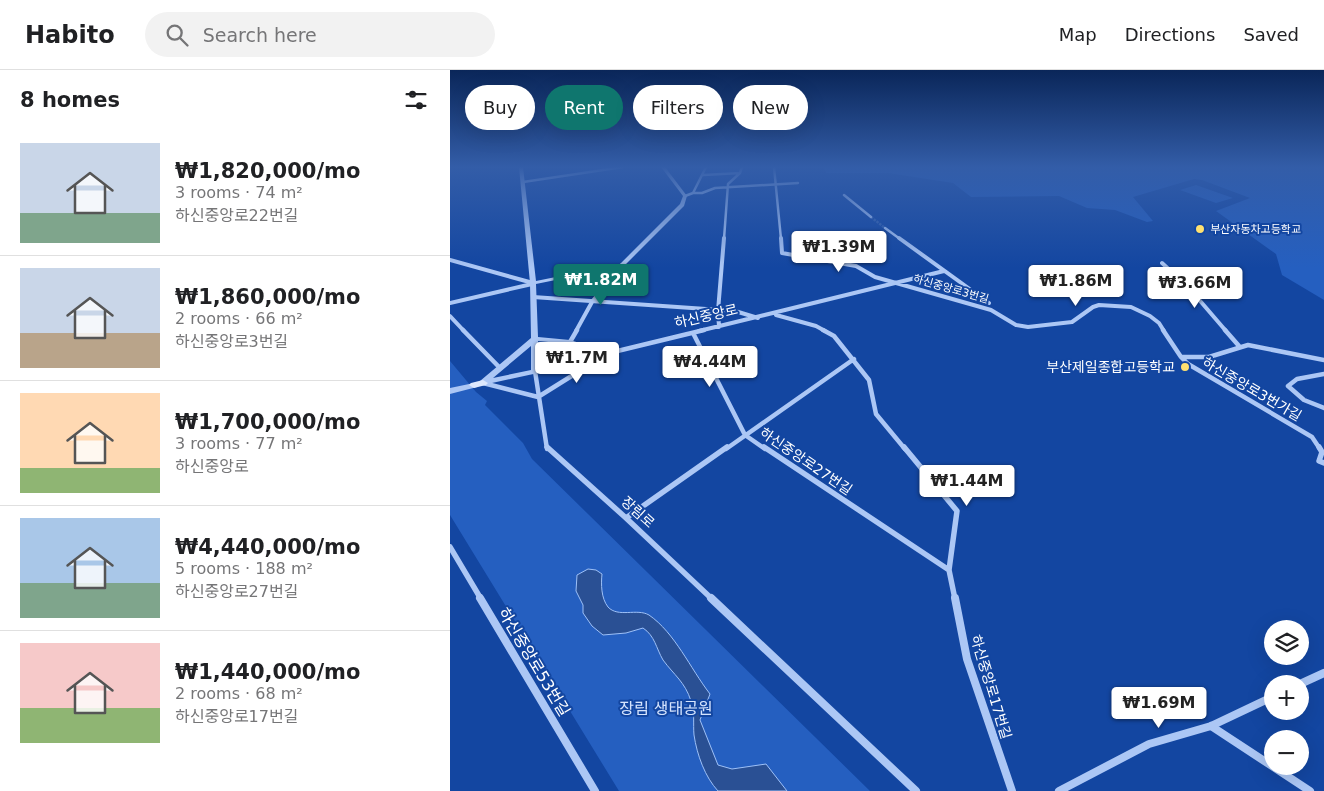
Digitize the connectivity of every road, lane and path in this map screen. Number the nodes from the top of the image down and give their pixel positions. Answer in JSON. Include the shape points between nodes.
{"nodes":[{"id":1,"x":525,"y":201,"type":"edge"},
{"id":2,"x":683,"y":201,"type":"edge"},
{"id":3,"x":727,"y":201,"type":"edge"},
{"id":4,"x":777,"y":201,"type":"edge"},
{"id":5,"x":851,"y":201,"type":"edge"},
{"id":6,"x":871,"y":217,"type":"tunnel mouth"},
{"id":7,"x":885,"y":228,"type":"tunnel mouth"},
{"id":8,"x":450,"y":260,"type":"edge"},
{"id":9,"x":1162,"y":263,"type":"dead end"},
{"id":10,"x":622,"y":265,"type":"junction"},
{"id":11,"x":944,"y":271,"type":"junction"},
{"id":12,"x":896,"y":283,"type":"junction"},
{"id":13,"x":533,"y":284,"type":"junction"},
{"id":14,"x":533,"y":297,"type":"junction"},
{"id":15,"x":592,"y":302,"type":"junction"},
{"id":16,"x":450,"y":303,"type":"edge"},
{"id":17,"x":988,"y":303,"type":"dead end"},
{"id":18,"x":718,"y":311,"type":"junction"},
{"id":19,"x":774,"y":314,"type":"junction"},
{"id":20,"x":450,"y":316,"type":"edge"},
{"id":21,"x":759,"y":318,"type":"junction"},
{"id":22,"x":719,"y":327,"type":"junction"},
{"id":23,"x":693,"y":333,"type":"junction"},
{"id":24,"x":534,"y":339,"type":"junction"},
{"id":25,"x":570,"y":342,"type":"junction"},
{"id":26,"x":1239,"y":346,"type":"junction"},
{"id":27,"x":606,"y":354,"type":"junction"},
{"id":28,"x":1181,"y":357,"type":"junction"},
{"id":29,"x":854,"y":359,"type":"junction"},
{"id":30,"x":1324,"y":360,"type":"edge"},
{"id":31,"x":500,"y":368,"type":"junction"},
{"id":32,"x":535,"y":371,"type":"junction"},
{"id":33,"x":1324,"y":374,"type":"edge"},
{"id":34,"x":479,"y":384,"type":"junction"},
{"id":35,"x":450,"y":391,"type":"edge"},
{"id":36,"x":538,"y":397,"type":"junction"},
{"id":37,"x":1324,"y":408,"type":"edge"},
{"id":38,"x":745,"y":435,"type":"junction"},
{"id":39,"x":1324,"y":463,"type":"edge"},
{"id":40,"x":626,"y":518,"type":"junction"},
{"id":41,"x":450,"y":546,"type":"edge"},
{"id":42,"x":949,"y":570,"type":"junction"},
{"id":43,"x":1324,"y":673,"type":"edge"},
{"id":44,"x":1309,"y":680,"type":"edge"},
{"id":45,"x":1264,"y":701,"type":"edge"},
{"id":46,"x":1211,"y":726,"type":"junction"},
{"id":47,"x":595,"y":791,"type":"edge"},
{"id":48,"x":916,"y":791,"type":"edge"},
{"id":49,"x":1012,"y":791,"type":"edge"},
{"id":50,"x":1059,"y":791,"type":"edge"},
{"id":51,"x":1310,"y":791,"type":"edge"}],
"edges":[{"from":1,"to":13,"type":"street","name":"장림로"},
{"from":2,"to":10,"type":"street"},
{"from":3,"to":18,"type":"street"},
{"from":4,"to":12,"type":"street","name":"하신중앙로3번길","via":[[782,253],[856,266],[875,277]]},
{"from":5,"to":6,"type":"street"},
{"from":7,"to":11,"type":"street"},
{"from":8,"to":13,"type":"street"},
{"from":9,"to":26,"type":"street","via":[[1190,288]]},
{"from":10,"to":13,"type":"street"},
{"from":10,"to":15,"type":"street"},
{"from":11,"to":12,"type":"street","name":"하신중앙로"},
{"from":11,"to":17,"type":"street"},
{"from":12,"to":19,"type":"street","name":"하신중앙로"},
{"from":12,"to":28,"type":"street","name":"하신중앙로3번길","via":[[991,310],[1016,325],[1028,327],[1072,322],[1093,307],[1130,307],[1159,323]]},
{"from":13,"to":14,"type":"street","name":"장림로"},
{"from":13,"to":16,"type":"street"},
{"from":14,"to":15,"type":"street"},
{"from":14,"to":24,"type":"street","name":"장림로"},
{"from":15,"to":18,"type":"street"},
{"from":15,"to":25,"type":"street"},
{"from":18,"to":21,"type":"street","via":[[735,311]]},
{"from":18,"to":22,"type":"street"},
{"from":19,"to":21,"type":"street","name":"하신중앙로"},
{"from":19,"to":29,"type":"street","name":"하신중앙로17번길","via":[[816,326],[834,336]]},
{"from":20,"to":31,"type":"street"},
{"from":21,"to":22,"type":"street","name":"하신중앙로"},
{"from":22,"to":23,"type":"street","name":"하신중앙로"},
{"from":23,"to":27,"type":"street","name":"하신중앙로"},
{"from":23,"to":38,"type":"street","name":"하신중앙로27번길"},
{"from":24,"to":25,"type":"street"},
{"from":24,"to":31,"type":"street"},
{"from":24,"to":32,"type":"street","name":"장림로"},
{"from":25,"to":27,"type":"street"},
{"from":26,"to":28,"type":"street","via":[[1198,359]]},
{"from":26,"to":30,"type":"street"},
{"from":27,"to":32,"type":"street","name":"하신중앙로"},
{"from":27,"to":36,"type":"street"},
{"from":28,"to":39,"type":"street","name":"하신중앙로3번가길","via":[[1312,437],[1322,452],[1319,460]]},
{"from":29,"to":38,"type":"street"},
{"from":29,"to":42,"type":"street","name":"하신중앙로17번길","via":[[869,380],[876,414],[957,512]]},
{"from":31,"to":34,"type":"street"},
{"from":32,"to":34,"type":"street","name":"하신중앙로"},
{"from":32,"to":36,"type":"street","name":"장림로"},
{"from":33,"to":37,"type":"street","via":[[1297,379],[1288,386],[1304,400]]},
{"from":34,"to":35,"type":"street","name":"하신중앙로"},
{"from":34,"to":36,"type":"street"},
{"from":36,"to":40,"type":"street","name":"장림로","via":[[547,449]]},
{"from":38,"to":40,"type":"street"},
{"from":38,"to":42,"type":"street","name":"하신중앙로27번길"},
{"from":40,"to":48,"type":"street","name":"장림로"},
{"from":41,"to":47,"type":"street","name":"하신중앙로53번길"},
{"from":42,"to":49,"type":"street","name":"하신중앙로17번길","via":[[967,659]]},
{"from":43,"to":44,"type":"street"},
{"from":45,"to":46,"type":"street"},
{"from":46,"to":50,"type":"street","via":[[1149,744]]},
{"from":46,"to":51,"type":"street"}]}
